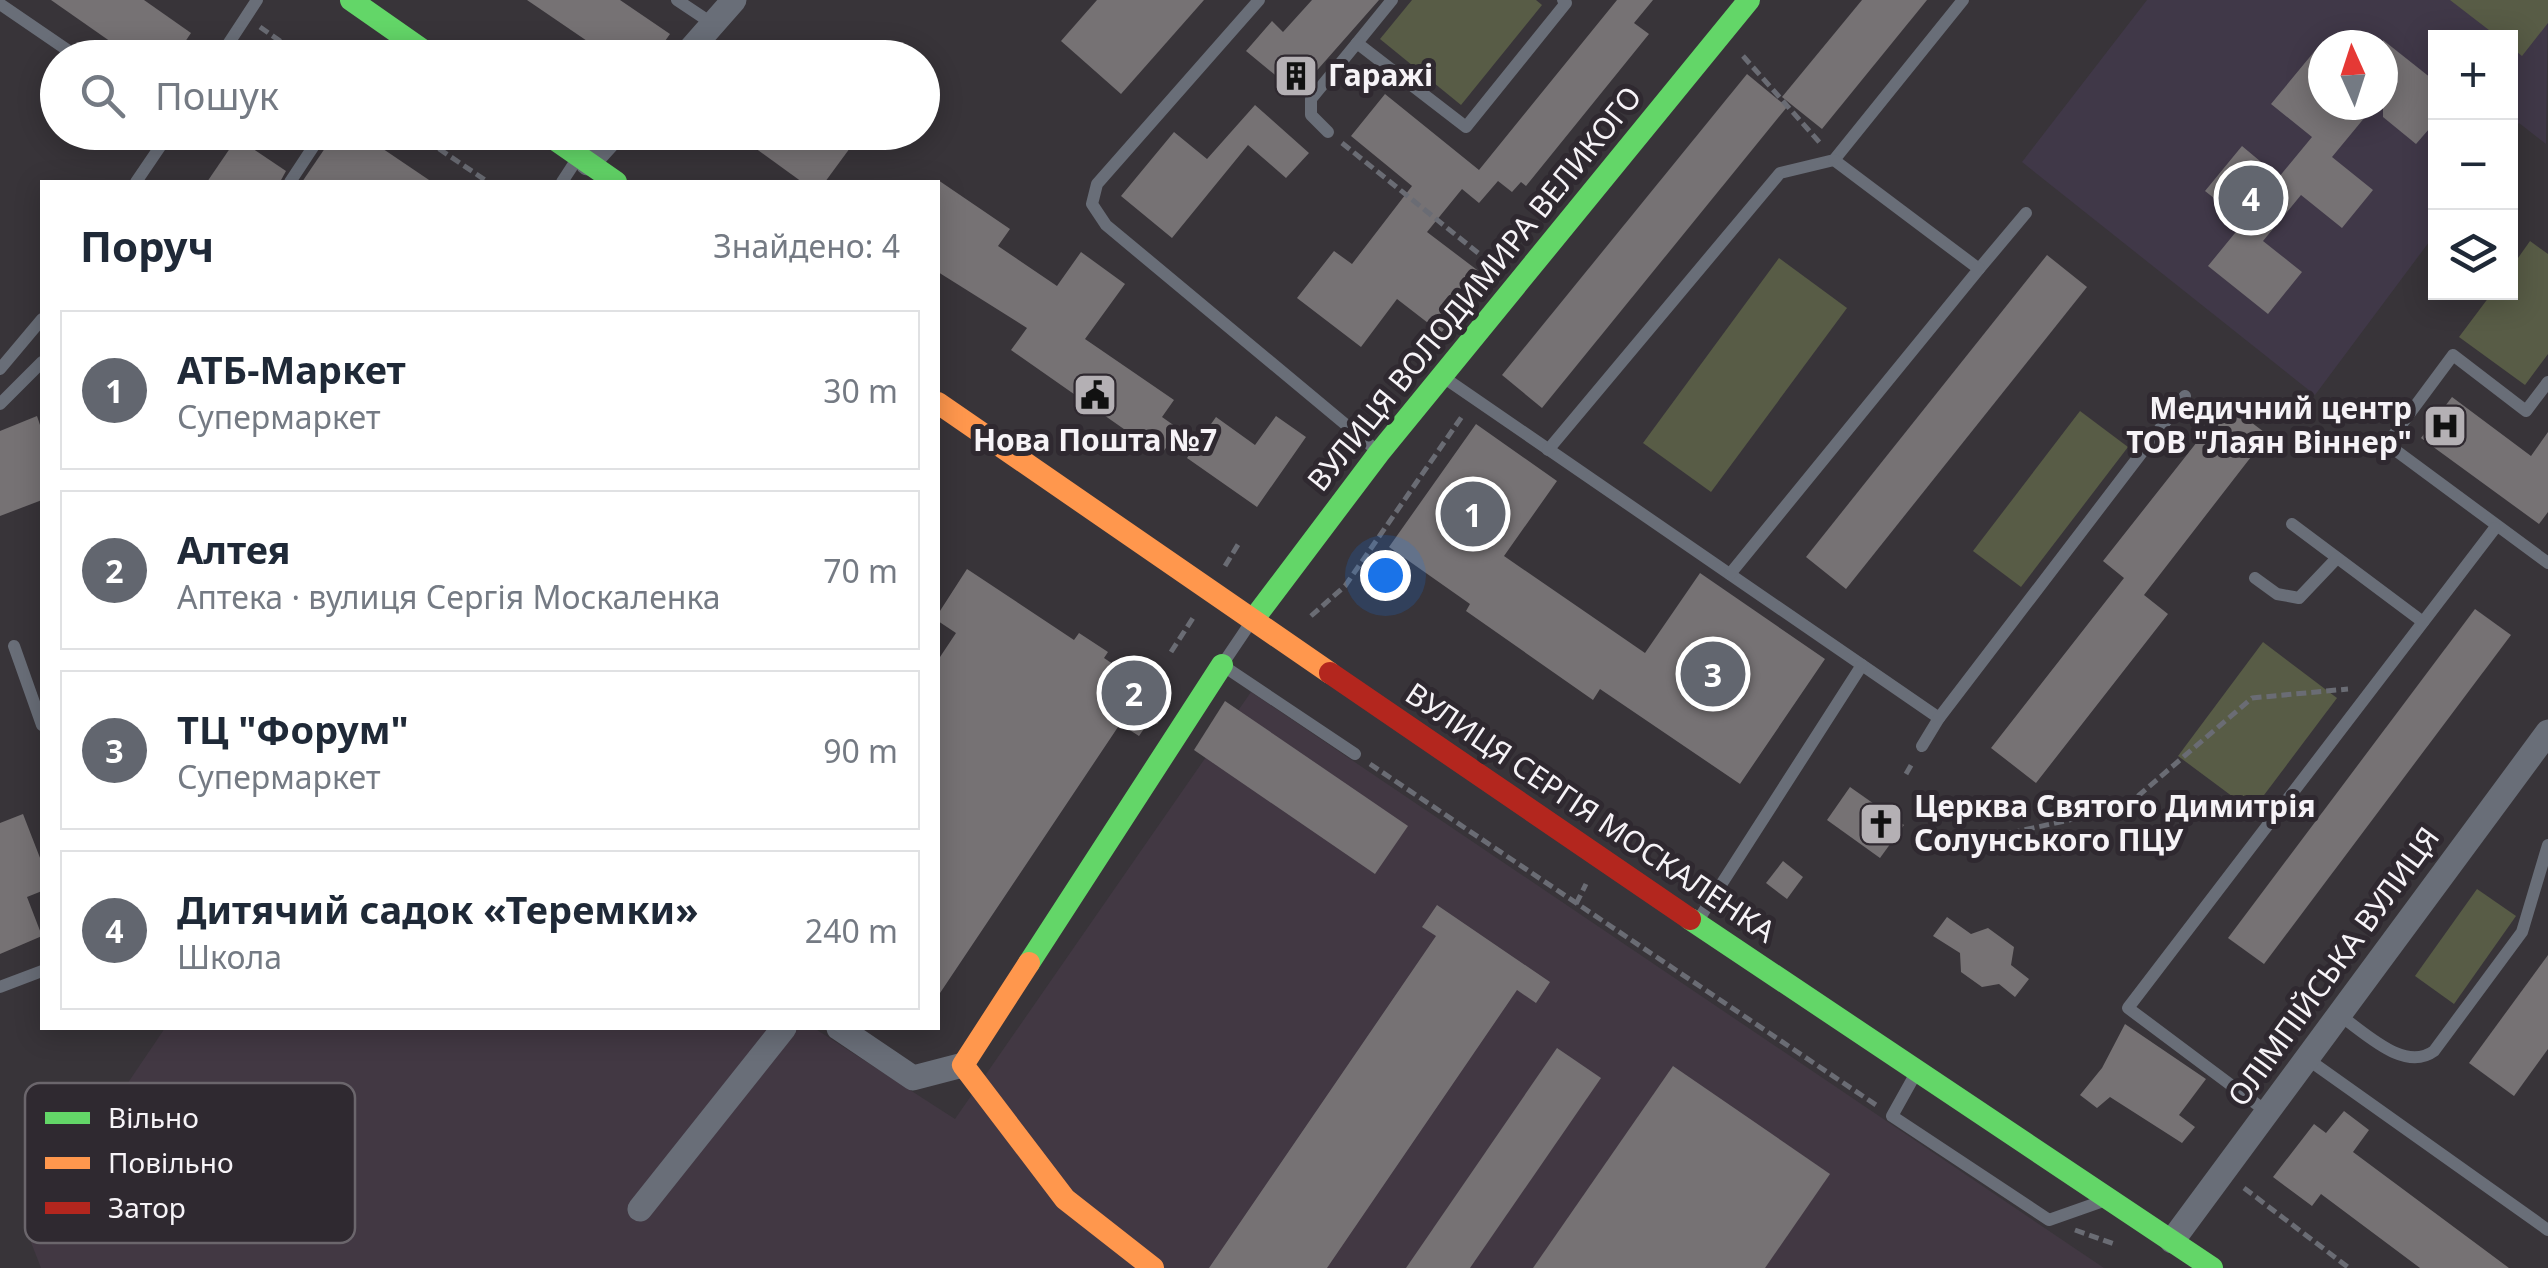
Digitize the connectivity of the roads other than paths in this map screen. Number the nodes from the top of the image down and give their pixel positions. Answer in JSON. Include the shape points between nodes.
{"nodes":[{"id":1,"x":257,"y":0,"type":"edge"},
{"id":2,"x":350,"y":0,"type":"edge"},
{"id":3,"x":677,"y":0,"type":"edge"},
{"id":4,"x":734,"y":0,"type":"edge"},
{"id":5,"x":1260,"y":0,"type":"edge"},
{"id":6,"x":1392,"y":0,"type":"edge"},
{"id":7,"x":1563,"y":0,"type":"edge"},
{"id":8,"x":1749,"y":0,"type":"edge"},
{"id":9,"x":1963,"y":0,"type":"edge"},
{"id":10,"x":0,"y":4,"type":"edge"},
{"id":11,"x":713,"y":24,"type":"junction"},
{"id":12,"x":53,"y":40,"type":"edge"},
{"id":13,"x":231,"y":40,"type":"edge"},
{"id":14,"x":408,"y":40,"type":"edge"},
{"id":15,"x":699,"y":40,"type":"edge"},
{"id":16,"x":1357,"y":44,"type":"junction"},
{"id":17,"x":1328,"y":132,"type":"road end"},
{"id":18,"x":158,"y":150,"type":"edge"},
{"id":19,"x":311,"y":150,"type":"edge"},
{"id":20,"x":569,"y":150,"type":"edge"},
{"id":21,"x":595,"y":150,"type":"edge"},
{"id":22,"x":583,"y":160,"type":"junction"},
{"id":23,"x":1834,"y":160,"type":"junction"},
{"id":24,"x":137,"y":180,"type":"edge"},
{"id":25,"x":291,"y":180,"type":"edge"},
{"id":26,"x":564,"y":180,"type":"edge"},
{"id":27,"x":613,"y":180,"type":"edge"},
{"id":28,"x":2026,"y":212,"type":"dead end"},
{"id":29,"x":1978,"y":269,"type":"junction"},
{"id":30,"x":38,"y":337,"type":"edge"},
{"id":31,"x":40,"y":364,"type":"edge"},
{"id":32,"x":0,"y":368,"type":"edge"},
{"id":33,"x":1443,"y":377,"type":"junction"},
{"id":34,"x":2548,"y":382,"type":"edge"},
{"id":35,"x":2185,"y":396,"type":"dead end"},
{"id":36,"x":0,"y":404,"type":"edge"},
{"id":37,"x":940,"y":404,"type":"edge"},
{"id":38,"x":1548,"y":450,"type":"junction"},
{"id":39,"x":1380,"y":453,"type":"junction"},
{"id":40,"x":2292,"y":524,"type":"dead end"},
{"id":41,"x":2495,"y":528,"type":"junction"},
{"id":42,"x":2337,"y":558,"type":"junction"},
{"id":43,"x":2548,"y":564,"type":"edge"},
{"id":44,"x":1730,"y":574,"type":"junction"},
{"id":45,"x":2255,"y":578,"type":"dead end"},
{"id":46,"x":1253,"y":620,"type":"junction"},
{"id":47,"x":2423,"y":622,"type":"junction"},
{"id":48,"x":14,"y":646,"type":"dead end"},
{"id":49,"x":1222,"y":665,"type":"junction"},
{"id":50,"x":1862,"y":665,"type":"junction"},
{"id":51,"x":1939,"y":718,"type":"junction"},
{"id":52,"x":40,"y":719,"type":"edge"},
{"id":53,"x":2548,"y":732,"type":"edge"},
{"id":54,"x":1922,"y":746,"type":"dead end"},
{"id":55,"x":1355,"y":754,"type":"road end"},
{"id":56,"x":2548,"y":845,"type":"edge"},
{"id":57,"x":1698,"y":922,"type":"junction"},
{"id":58,"x":40,"y":972,"type":"edge"},
{"id":59,"x":0,"y":987,"type":"edge"},
{"id":60,"x":2338,"y":1015,"type":"junction"},
{"id":61,"x":782,"y":1030,"type":"edge"},
{"id":62,"x":842,"y":1030,"type":"edge"},
{"id":63,"x":2306,"y":1058,"type":"junction"},
{"id":64,"x":963,"y":1065,"type":"junction"},
{"id":65,"x":1917,"y":1070,"type":"junction"},
{"id":66,"x":2266,"y":1112,"type":"junction"},
{"id":67,"x":2109,"y":1199,"type":"junction"},
{"id":68,"x":640,"y":1209,"type":"dead end"},
{"id":69,"x":2548,"y":1230,"type":"edge"},
{"id":70,"x":2172,"y":1241,"type":"junction"},
{"id":71,"x":1153,"y":1268,"type":"edge"},
{"id":72,"x":2212,"y":1268,"type":"edge"}],
"edges":[{"from":1,"to":13,"type":"lane"},
{"from":2,"to":14,"type":"main road"},
{"from":3,"to":11,"type":"lane"},
{"from":4,"to":11,"type":"street"},
{"from":5,"to":39,"type":"lane","via":[[1097,184],[1092,204],[1106,225]]},
{"from":6,"to":16,"type":"lane"},
{"from":7,"to":16,"type":"lane","via":[[1466,127]]},
{"from":8,"to":33,"type":"main road","name":"ВУЛИЦЯ ВОЛОДИМИРА ВЕЛИКОГО"},
{"from":9,"to":23,"type":"lane"},
{"from":10,"to":12,"type":"lane"},
{"from":11,"to":15,"type":"street"},
{"from":16,"to":17,"type":"lane","via":[[1311,99],[1311,116]]},
{"from":18,"to":24,"type":"lane"},
{"from":19,"to":25,"type":"lane"},
{"from":20,"to":22,"type":"main road"},
{"from":21,"to":22,"type":"street"},
{"from":22,"to":26,"type":"lane"},
{"from":22,"to":27,"type":"main road"},
{"from":23,"to":29,"type":"lane"},
{"from":23,"to":38,"type":"lane","via":[[1780,172]]},
{"from":28,"to":29,"type":"lane"},
{"from":29,"to":44,"type":"lane"},
{"from":30,"to":32,"type":"lane"},
{"from":31,"to":36,"type":"lane"},
{"from":33,"to":38,"type":"lane"},
{"from":33,"to":39,"type":"main road","name":"ВУЛИЦЯ ВОЛОДИМИРА ВЕЛИКОГО"},
{"from":34,"to":41,"type":"lane","via":[[2526,411],[2454,355],[2386,444]]},
{"from":35,"to":51,"type":"lane"},
{"from":37,"to":46,"type":"main road","name":"ВУЛИЦЯ СЕРГІЯ МОСКАЛЕНКА"},
{"from":38,"to":44,"type":"lane"},
{"from":39,"to":46,"type":"main road","name":"ВУЛИЦЯ ВОЛОДИМИРА ВЕЛИКОГО"},
{"from":40,"to":42,"type":"lane"},
{"from":41,"to":43,"type":"lane"},
{"from":41,"to":47,"type":"lane"},
{"from":42,"to":45,"type":"lane","via":[[2299,598],[2278,594]]},
{"from":42,"to":47,"type":"lane"},
{"from":44,"to":50,"type":"lane"},
{"from":46,"to":49,"type":"lane"},
{"from":46,"to":57,"type":"main road","name":"ВУЛИЦЯ СЕРГІЯ МОСКАЛЕНКА"},
{"from":47,"to":66,"type":"lane","via":[[2128,1008]]},
{"from":48,"to":52,"type":"lane"},
{"from":49,"to":55,"type":"lane"},
{"from":49,"to":64,"type":"main road"},
{"from":50,"to":51,"type":"lane"},
{"from":50,"to":57,"type":"lane"},
{"from":51,"to":54,"type":"lane"},
{"from":53,"to":60,"type":"street","name":"ОЛІМПІЙСЬКА ВУЛИЦЯ"},
{"from":56,"to":60,"type":"lane","via":[[2522,932],[2434,1051],[2422,1060],[2406,1059]]},
{"from":57,"to":65,"type":"main road","name":"ВУЛИЦЯ СЕРГІЯ МОСКАЛЕНКА"},
{"from":58,"to":59,"type":"lane"},
{"from":60,"to":63,"type":"street","name":"ОЛІМПІЙСЬКА ВУЛИЦЯ"},
{"from":61,"to":68,"type":"street"},
{"from":62,"to":64,"type":"street","via":[[913,1078]]},
{"from":63,"to":66,"type":"street","name":"ОЛІМПІЙСЬКА ВУЛИЦЯ"},
{"from":63,"to":69,"type":"lane"},
{"from":64,"to":71,"type":"main road","via":[[1064,1199]]},
{"from":65,"to":67,"type":"main road","name":"ВУЛИЦЯ СЕРГІЯ МОСКАЛЕНКА"},
{"from":65,"to":67,"type":"lane","via":[[1892,1116],[2049,1220]]},
{"from":66,"to":70,"type":"street","name":"ОЛІМПІЙСЬКА ВУЛИЦЯ"},
{"from":67,"to":70,"type":"main road","name":"ВУЛИЦЯ СЕРГІЯ МОСКАЛЕНКА"},
{"from":70,"to":72,"type":"main road","name":"ВУЛИЦЯ СЕРГІЯ МОСКАЛЕНКА"}]}
